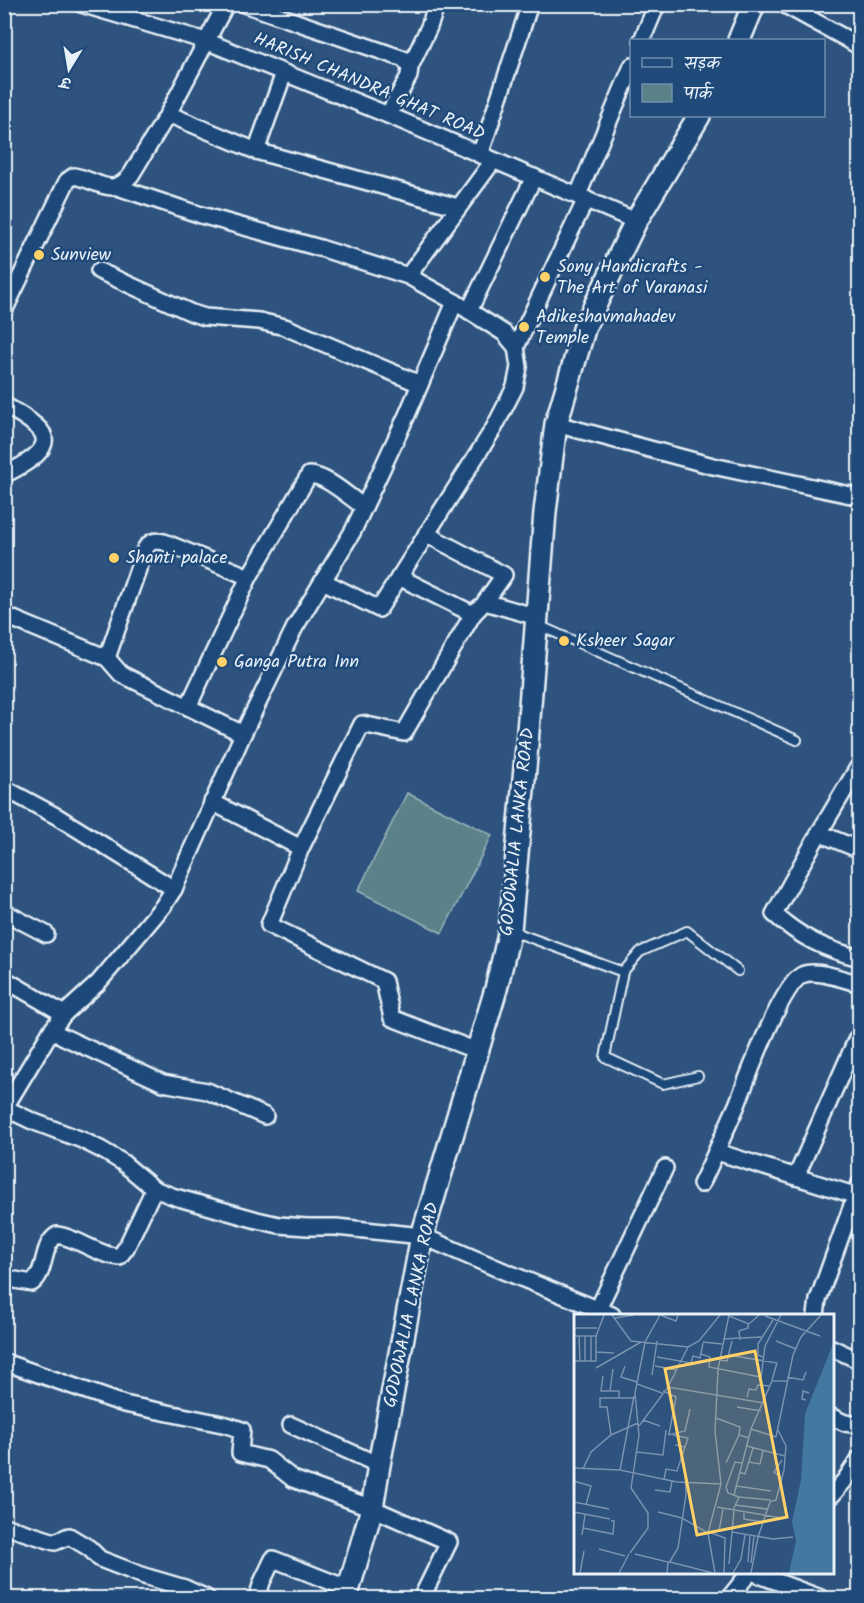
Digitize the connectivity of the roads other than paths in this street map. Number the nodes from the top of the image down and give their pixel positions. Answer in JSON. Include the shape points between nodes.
{"nodes":[{"id":1,"x":81,"y":4,"type":"edge"},
{"id":2,"x":226,"y":4,"type":"edge"},
{"id":3,"x":244,"y":4,"type":"edge"},
{"id":4,"x":437,"y":4,"type":"edge"},
{"id":5,"x":530,"y":4,"type":"edge"},
{"id":6,"x":657,"y":4,"type":"edge"},
{"id":7,"x":754,"y":4,"type":"edge"},
{"id":8,"x":783,"y":4,"type":"edge"},
{"id":9,"x":642,"y":39,"type":"edge"},
{"id":10,"x":739,"y":39,"type":"edge"},
{"id":11,"x":206,"y":41,"type":"junction"},
{"id":12,"x":860,"y":47,"type":"edge"},
{"id":13,"x":410,"y":67,"type":"junction"},
{"id":14,"x":630,"y":71,"type":"edge"},
{"id":15,"x":284,"y":73,"type":"junction"},
{"id":16,"x":168,"y":114,"type":"junction"},
{"id":17,"x":388,"y":115,"type":"junction"},
{"id":18,"x":698,"y":117,"type":"edge"},
{"id":19,"x":256,"y":151,"type":"junction"},
{"id":20,"x":486,"y":158,"type":"junction"},
{"id":21,"x":534,"y":177,"type":"junction"},
{"id":22,"x":117,"y":187,"type":"junction"},
{"id":23,"x":582,"y":197,"type":"junction"},
{"id":24,"x":458,"y":207,"type":"junction"},
{"id":25,"x":636,"y":221,"type":"junction"},
{"id":26,"x":99,"y":271,"type":"dead end"},
{"id":27,"x":408,"y":276,"type":"junction"},
{"id":28,"x":455,"y":302,"type":"junction"},
{"id":29,"x":4,"y":311,"type":"edge"},
{"id":30,"x":469,"y":311,"type":"junction"},
{"id":31,"x":516,"y":347,"type":"junction"},
{"id":32,"x":420,"y":384,"type":"junction"},
{"id":33,"x":4,"y":405,"type":"edge"},
{"id":34,"x":556,"y":424,"type":"junction"},
{"id":35,"x":4,"y":475,"type":"edge"},
{"id":36,"x":860,"y":497,"type":"edge"},
{"id":37,"x":364,"y":507,"type":"junction"},
{"id":38,"x":426,"y":534,"type":"junction"},
{"id":39,"x":249,"y":577,"type":"junction"},
{"id":40,"x":399,"y":577,"type":"junction"},
{"id":41,"x":323,"y":581,"type":"junction"},
{"id":42,"x":485,"y":602,"type":"junction"},
{"id":43,"x":473,"y":614,"type":"junction"},
{"id":44,"x":4,"y":615,"type":"edge"},
{"id":45,"x":537,"y":621,"type":"junction"},
{"id":46,"x":107,"y":658,"type":"junction"},
{"id":47,"x":188,"y":706,"type":"junction"},
{"id":48,"x":243,"y":734,"type":"junction"},
{"id":49,"x":797,"y":740,"type":"dead end"},
{"id":50,"x":860,"y":764,"type":"edge"},
{"id":51,"x":4,"y":788,"type":"edge"},
{"id":52,"x":212,"y":802,"type":"junction"},
{"id":53,"x":819,"y":833,"type":"junction"},
{"id":54,"x":301,"y":848,"type":"junction"},
{"id":55,"x":860,"y":850,"type":"edge"},
{"id":56,"x":174,"y":889,"type":"junction"},
{"id":57,"x":4,"y":912,"type":"edge"},
{"id":58,"x":510,"y":930,"type":"junction"},
{"id":59,"x":46,"y":934,"type":"dead end"},
{"id":60,"x":860,"y":958,"type":"edge"},
{"id":61,"x":738,"y":971,"type":"dead end"},
{"id":62,"x":623,"y":972,"type":"junction"},
{"id":63,"x":4,"y":979,"type":"edge"},
{"id":64,"x":860,"y":984,"type":"edge"},
{"id":65,"x":64,"y":1014,"type":"junction"},
{"id":66,"x":51,"y":1031,"type":"junction"},
{"id":67,"x":857,"y":1038,"type":"dead end"},
{"id":68,"x":477,"y":1051,"type":"junction"},
{"id":69,"x":698,"y":1076,"type":"dead end"},
{"id":70,"x":5,"y":1109,"type":"edge"},
{"id":71,"x":265,"y":1116,"type":"dead end"},
{"id":72,"x":717,"y":1152,"type":"junction"},
{"id":73,"x":665,"y":1168,"type":"dead end"},
{"id":74,"x":796,"y":1177,"type":"junction"},
{"id":75,"x":701,"y":1184,"type":"dead end"},
{"id":76,"x":154,"y":1189,"type":"junction"},
{"id":77,"x":857,"y":1189,"type":"edge"},
{"id":78,"x":422,"y":1236,"type":"junction"},
{"id":79,"x":4,"y":1278,"type":"edge"},
{"id":80,"x":605,"y":1312,"type":"edge"},
{"id":81,"x":816,"y":1314,"type":"edge"},
{"id":82,"x":834,"y":1349,"type":"edge"},
{"id":83,"x":860,"y":1361,"type":"edge"},
{"id":84,"x":4,"y":1362,"type":"edge"},
{"id":85,"x":834,"y":1418,"type":"edge"},
{"id":86,"x":291,"y":1425,"type":"dead end"},
{"id":87,"x":860,"y":1425,"type":"edge"},
{"id":88,"x":860,"y":1458,"type":"edge"},
{"id":89,"x":379,"y":1465,"type":"junction"},
{"id":90,"x":834,"y":1493,"type":"edge"},
{"id":91,"x":372,"y":1508,"type":"junction"},
{"id":92,"x":4,"y":1526,"type":"edge"},
{"id":93,"x":749,"y":1573,"type":"edge"},
{"id":94,"x":753,"y":1573,"type":"edge"},
{"id":95,"x":348,"y":1594,"type":"edge"},
{"id":96,"x":207,"y":1599,"type":"edge"},
{"id":97,"x":257,"y":1599,"type":"edge"},
{"id":98,"x":423,"y":1599,"type":"edge"},
{"id":99,"x":729,"y":1599,"type":"edge"},
{"id":100,"x":821,"y":1599,"type":"edge"}],
"edges":[{"from":1,"to":11,"type":"street","name":"HARISH CHANDRA GHAT ROAD"},
{"from":2,"to":11,"type":"street"},
{"from":3,"to":13,"type":"street","via":[[389,53],[404,59]]},
{"from":4,"to":13,"type":"street"},
{"from":5,"to":20,"type":"street"},
{"from":6,"to":9,"type":"street"},
{"from":7,"to":10,"type":"street"},
{"from":8,"to":12,"type":"street"},
{"from":11,"to":15,"type":"street","name":"HARISH CHANDRA GHAT ROAD"},
{"from":11,"to":16,"type":"street"},
{"from":13,"to":17,"type":"street"},
{"from":14,"to":23,"type":"street"},
{"from":15,"to":17,"type":"street","name":"HARISH CHANDRA GHAT ROAD"},
{"from":15,"to":19,"type":"street"},
{"from":16,"to":19,"type":"street"},
{"from":16,"to":22,"type":"street","via":[[131,175]]},
{"from":17,"to":20,"type":"street","name":"HARISH CHANDRA GHAT ROAD"},
{"from":18,"to":25,"type":"street","name":"GODOWALIA LANKA ROAD"},
{"from":19,"to":24,"type":"street"},
{"from":20,"to":21,"type":"street","name":"HARISH CHANDRA GHAT ROAD"},
{"from":20,"to":24,"type":"street"},
{"from":21,"to":23,"type":"street","name":"HARISH CHANDRA GHAT ROAD"},
{"from":21,"to":30,"type":"street"},
{"from":22,"to":27,"type":"street"},
{"from":22,"to":29,"type":"street","via":[[83,177],[74,176],[68,181]]},
{"from":23,"to":25,"type":"street","name":"HARISH CHANDRA GHAT ROAD"},
{"from":23,"to":31,"type":"street"},
{"from":24,"to":27,"type":"street"},
{"from":25,"to":34,"type":"street","name":"GODOWALIA LANKA ROAD","via":[[585,326]]},
{"from":26,"to":32,"type":"street","via":[[205,317],[285,327]]},
{"from":27,"to":28,"type":"street"},
{"from":28,"to":30,"type":"street"},
{"from":28,"to":32,"type":"street"},
{"from":30,"to":31,"type":"street","via":[[504,333]]},
{"from":31,"to":38,"type":"street","via":[[519,367],[515,387],[494,428]]},
{"from":32,"to":37,"type":"street"},
{"from":33,"to":35,"type":"street","via":[[37,426],[44,439],[42,448],[30,461]]},
{"from":34,"to":36,"type":"street","via":[[713,466]]},
{"from":34,"to":45,"type":"street","name":"GODOWALIA LANKA ROAD"},
{"from":37,"to":39,"type":"street","via":[[324,479],[309,475]]},
{"from":37,"to":41,"type":"street"},
{"from":38,"to":40,"type":"street"},
{"from":38,"to":42,"type":"street","via":[[504,575]]},
{"from":39,"to":46,"type":"street","via":[[164,542],[149,543]]},
{"from":39,"to":47,"type":"street"},
{"from":40,"to":41,"type":"street","via":[[379,609]]},
{"from":40,"to":43,"type":"street"},
{"from":41,"to":48,"type":"street","via":[[295,627]]},
{"from":42,"to":43,"type":"street"},
{"from":42,"to":45,"type":"street"},
{"from":43,"to":54,"type":"street","via":[[404,732],[362,724]]},
{"from":44,"to":46,"type":"street"},
{"from":45,"to":49,"type":"lane"},
{"from":45,"to":58,"type":"street","name":"GODOWALIA LANKA ROAD"},
{"from":46,"to":47,"type":"street","via":[[121,674]]},
{"from":47,"to":48,"type":"street"},
{"from":48,"to":52,"type":"street"},
{"from":50,"to":53,"type":"street"},
{"from":51,"to":56,"type":"street"},
{"from":52,"to":54,"type":"street"},
{"from":52,"to":56,"type":"street"},
{"from":53,"to":55,"type":"street"},
{"from":53,"to":60,"type":"street","via":[[774,914],[790,929],[824,947]]},
{"from":54,"to":68,"type":"street","via":[[269,925],[384,981],[392,1018]]},
{"from":56,"to":65,"type":"street","via":[[98,983]]},
{"from":57,"to":59,"type":"street"},
{"from":58,"to":62,"type":"lane"},
{"from":58,"to":68,"type":"street","name":"GODOWALIA LANKA ROAD"},
{"from":61,"to":62,"type":"lane","via":[[687,931],[640,952]]},
{"from":62,"to":69,"type":"lane","via":[[605,1057],[663,1084]]},
{"from":63,"to":65,"type":"street"},
{"from":64,"to":72,"type":"street","via":[[815,972],[803,974],[793,982],[776,1011]]},
{"from":65,"to":66,"type":"street"},
{"from":66,"to":70,"type":"street"},
{"from":66,"to":71,"type":"street","via":[[163,1083],[207,1091]]},
{"from":67,"to":74,"type":"street"},
{"from":68,"to":78,"type":"street","name":"GODOWALIA LANKA ROAD"},
{"from":70,"to":76,"type":"street","via":[[102,1150]]},
{"from":72,"to":74,"type":"street"},
{"from":72,"to":75,"type":"street"},
{"from":73,"to":80,"type":"street"},
{"from":74,"to":77,"type":"street"},
{"from":76,"to":78,"type":"street","via":[[279,1225]]},
{"from":76,"to":79,"type":"street","via":[[119,1257],[57,1235],[51,1239],[38,1279],[32,1283]]},
{"from":77,"to":81,"type":"street"},
{"from":78,"to":80,"type":"street"},
{"from":78,"to":89,"type":"street","name":"GODOWALIA LANKA ROAD"},
{"from":82,"to":83,"type":"street"},
{"from":84,"to":91,"type":"street","via":[[124,1404],[242,1430],[240,1453],[269,1460],[293,1479]]},
{"from":85,"to":87,"type":"street"},
{"from":86,"to":89,"type":"street"},
{"from":88,"to":90,"type":"street"},
{"from":89,"to":91,"type":"street","name":"GODOWALIA LANKA ROAD"},
{"from":91,"to":95,"type":"street","name":"GODOWALIA LANKA ROAD"},
{"from":91,"to":98,"type":"street","via":[[449,1542]]},
{"from":92,"to":96,"type":"street","via":[[55,1542],[69,1536],[100,1559]]},
{"from":93,"to":99,"type":"street"},
{"from":94,"to":100,"type":"street"},
{"from":95,"to":97,"type":"street","via":[[273,1558]]}]}
